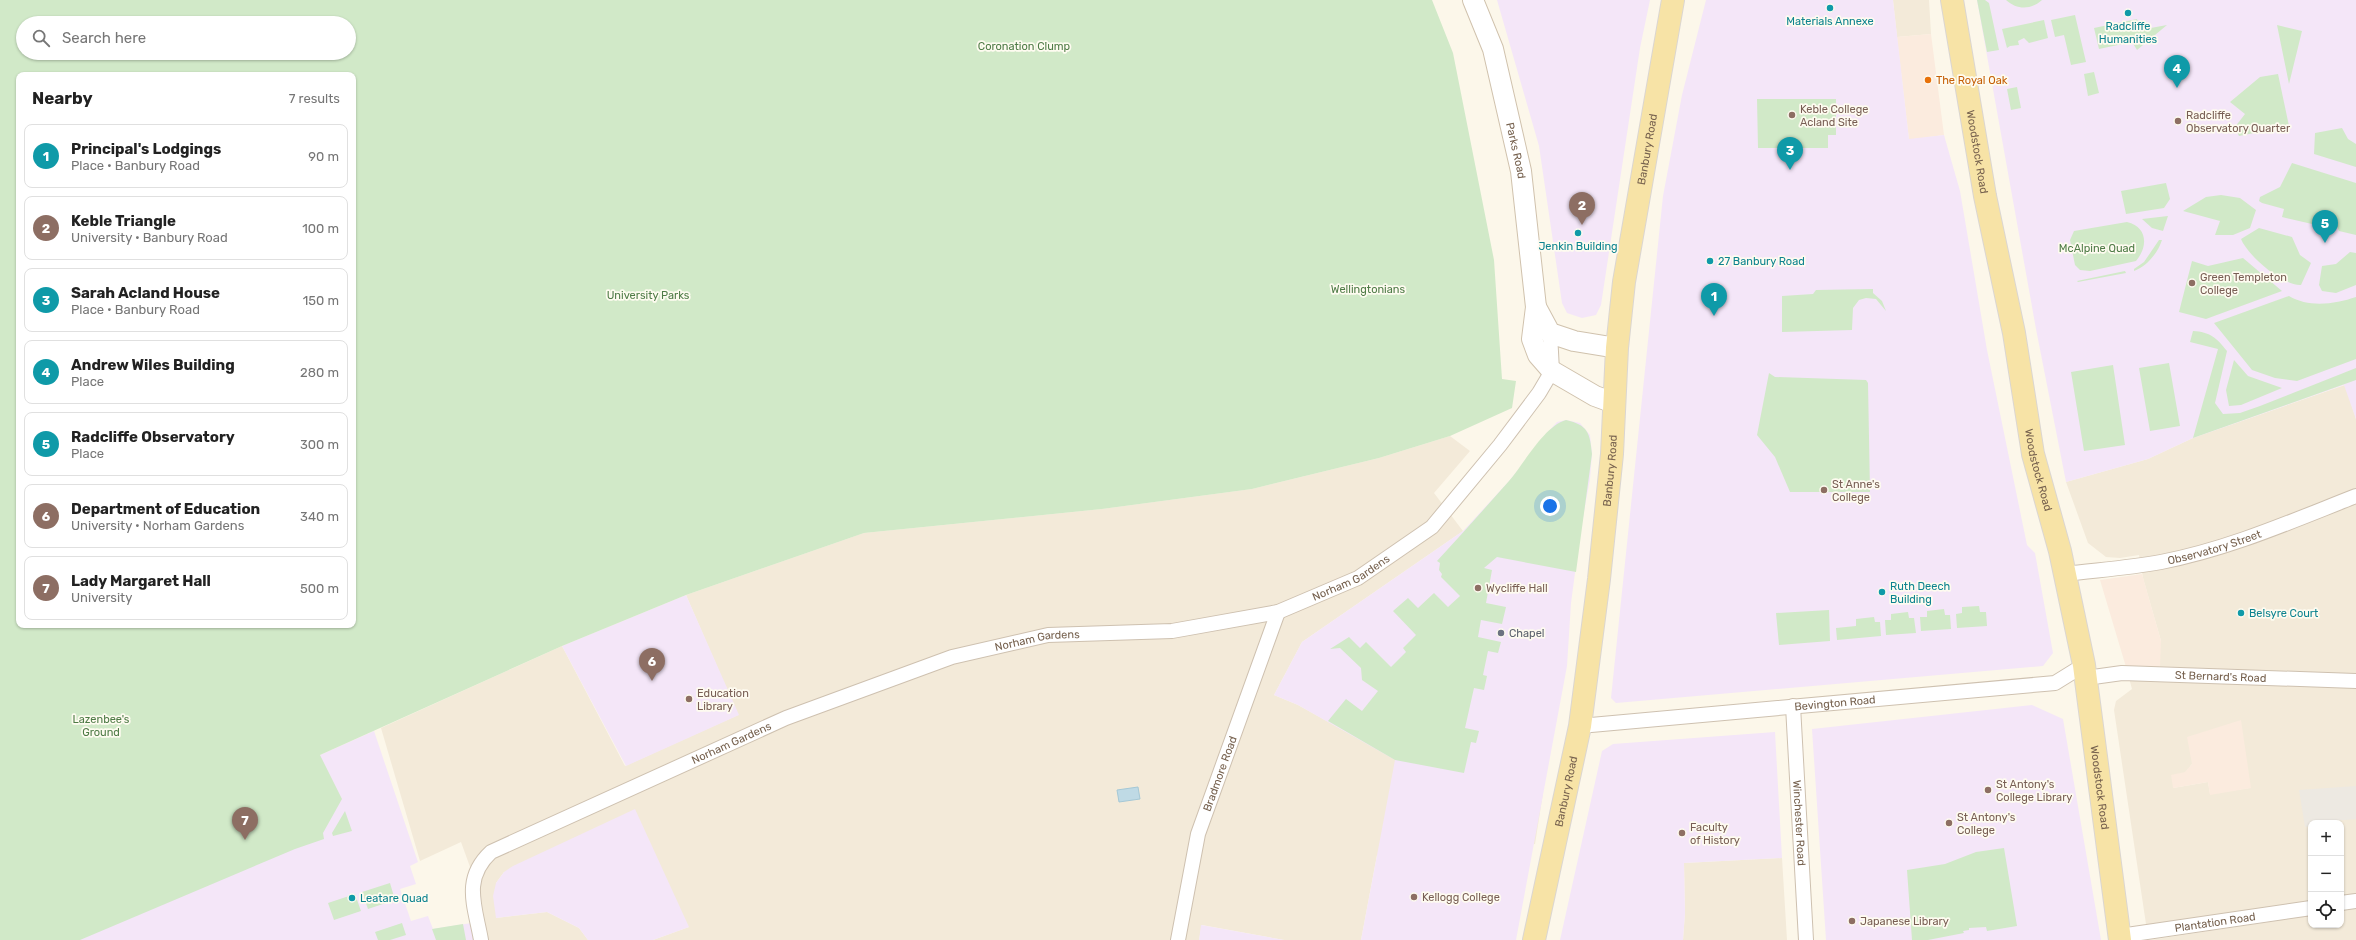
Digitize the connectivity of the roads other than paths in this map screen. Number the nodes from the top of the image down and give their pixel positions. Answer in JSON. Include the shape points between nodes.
{"nodes":[{"id":1,"x":1473,"y":0,"type":"edge"},
{"id":2,"x":1673,"y":0,"type":"edge"},
{"id":3,"x":1952,"y":0,"type":"edge"},
{"id":4,"x":1536,"y":307,"type":"junction"},
{"id":5,"x":1550,"y":333,"type":"junction"},
{"id":6,"x":1617,"y":348,"type":"junction"},
{"id":7,"x":1552,"y":371,"type":"junction"},
{"id":8,"x":1614,"y":403,"type":"junction"},
{"id":9,"x":2356,"y":496,"type":"edge"},
{"id":10,"x":2065,"y":574,"type":"junction"},
{"id":11,"x":1278,"y":612,"type":"junction"},
{"id":12,"x":2085,"y":671,"type":"junction"},
{"id":13,"x":2356,"y":681,"type":"edge"},
{"id":14,"x":1793,"y":706,"type":"junction"},
{"id":15,"x":1580,"y":726,"type":"junction"},
{"id":16,"x":2356,"y":901,"type":"edge"},
{"id":17,"x":2344,"y":903,"type":"edge"},
{"id":18,"x":2308,"y":908,"type":"edge"},
{"id":19,"x":2120,"y":938,"type":"edge"},
{"id":20,"x":481,"y":940,"type":"edge"},
{"id":21,"x":1178,"y":940,"type":"edge"},
{"id":22,"x":1534,"y":940,"type":"edge"},
{"id":23,"x":1806,"y":940,"type":"edge"}],
"edges":[{"from":1,"to":4,"type":"street","name":"Parks Road","via":[[1493,49],[1521,171]]},
{"from":2,"to":6,"type":"main road","name":"Banbury Road","via":[[1635,215]]},
{"from":3,"to":10,"type":"main road","name":"Woodstock Road","via":[[1985,196],[2014,333],[2033,454]]},
{"from":4,"to":5,"type":"street","name":"Parks Road"},
{"from":4,"to":7,"type":"street","name":"Parks Road","via":[[1532,339],[1538,355]]},
{"from":5,"to":6,"type":"street","via":[[1574,341]]},
{"from":5,"to":7,"type":"street","name":"Parks Road"},
{"from":6,"to":8,"type":"main road","name":"Banbury Road"},
{"from":7,"to":8,"type":"street","name":"Parks Road","via":[[1595,396]]},
{"from":7,"to":11,"type":"street","name":"Norham Gardens","via":[[1539,393],[1500,445],[1432,527],[1358,578]]},
{"from":8,"to":15,"type":"main road","name":"Banbury Road","via":[[1612,454],[1599,579]]},
{"from":9,"to":10,"type":"street","name":"Observatory Street","via":[[2220,547],[2161,562]]},
{"from":10,"to":12,"type":"main road","name":"Woodstock Road"},
{"from":11,"to":20,"type":"street","name":"Norham Gardens","via":[[1172,631],[1048,636],[952,657],[764,728],[491,852],[473,875],[473,902]]},
{"from":11,"to":21,"type":"street","name":"Bradmore Road","via":[[1198,834]]},
{"from":12,"to":13,"type":"street","name":"St Bernard's Road","via":[[2112,674]]},
{"from":12,"to":14,"type":"street","name":"Bevington Road","via":[[2055,683]]},
{"from":12,"to":19,"type":"main road","name":"Woodstock Road"},
{"from":14,"to":15,"type":"street","name":"Bevington Road"},
{"from":14,"to":23,"type":"street","name":"Winchester Road"},
{"from":15,"to":22,"type":"main road","name":"Banbury Road"},
{"from":16,"to":17,"type":"street"},
{"from":18,"to":19,"type":"street","name":"Plantation Road"}]}
